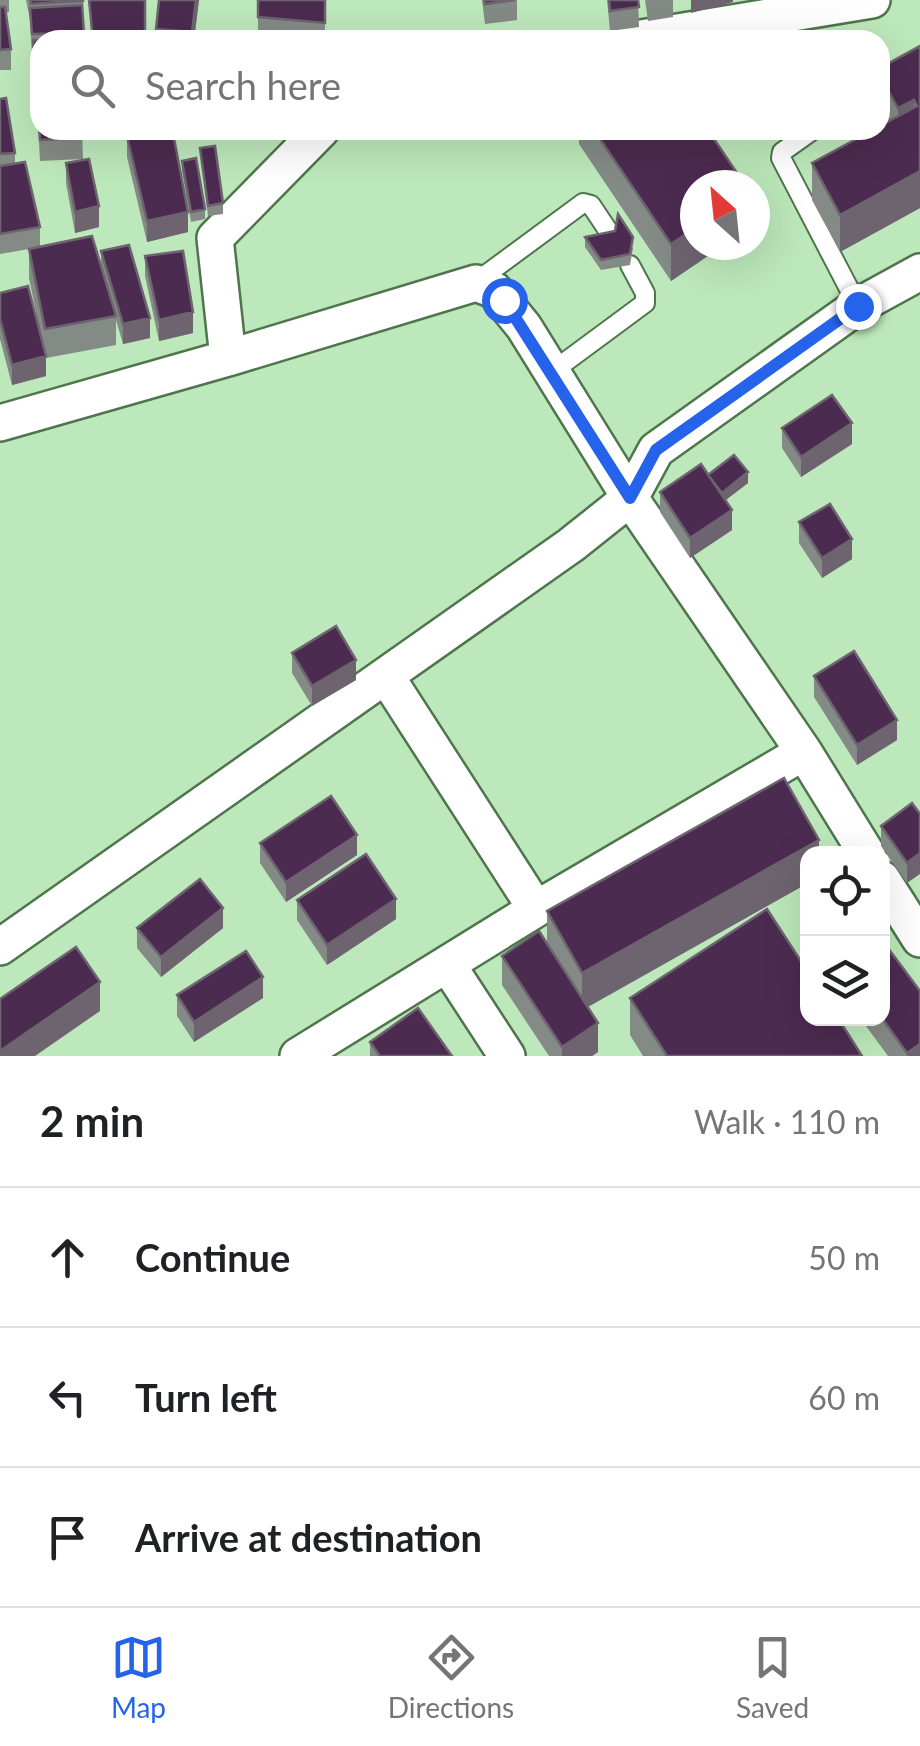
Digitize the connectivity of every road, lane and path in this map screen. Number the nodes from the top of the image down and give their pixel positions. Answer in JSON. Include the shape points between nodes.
{"nodes":[{"id":1,"x":872,"y":0,"type":"edge"},
{"id":2,"x":690,"y":30,"type":"edge"},
{"id":3,"x":311,"y":140,"type":"edge"},
{"id":4,"x":799,"y":140,"type":"edge"},
{"id":5,"x":615,"y":242,"type":"edge"},
{"id":6,"x":630,"y":265,"type":"edge"},
{"id":7,"x":920,"y":272,"type":"edge"},
{"id":8,"x":476,"y":283,"type":"junction"},
{"id":9,"x":858,"y":306,"type":"junction"},
{"id":10,"x":228,"y":358,"type":"junction"},
{"id":11,"x":553,"y":370,"type":"junction"},
{"id":12,"x":1,"y":419,"type":"edge"},
{"id":13,"x":630,"y":498,"type":"junction"},
{"id":14,"x":392,"y":685,"type":"junction"},
{"id":15,"x":804,"y":752,"type":"junction"},
{"id":16,"x":862,"y":846,"type":"edge"},
{"id":17,"x":890,"y":891,"type":"edge"},
{"id":18,"x":536,"y":909,"type":"junction"},
{"id":19,"x":920,"y":939,"type":"edge"},
{"id":20,"x":0,"y":948,"type":"edge"},
{"id":21,"x":447,"y":964,"type":"junction"},
{"id":22,"x":0,"y":972,"type":"edge"},
{"id":23,"x":298,"y":1056,"type":"edge"},
{"id":24,"x":506,"y":1056,"type":"edge"}],
"edges":[{"from":1,"to":2,"type":"street"},
{"from":3,"to":10,"type":"street","via":[[215,238]]},
{"from":4,"to":9,"type":"lane","via":[[780,158]]},
{"from":5,"to":8,"type":"lane","via":[[583,202]]},
{"from":6,"to":11,"type":"lane","via":[[645,303]]},
{"from":7,"to":9,"type":"street"},
{"from":8,"to":10,"type":"street"},
{"from":8,"to":11,"type":"street","via":[[504,300]]},
{"from":9,"to":13,"type":"street","via":[[656,450]]},
{"from":10,"to":12,"type":"street"},
{"from":11,"to":13,"type":"street"},
{"from":13,"to":14,"type":"street"},
{"from":13,"to":15,"type":"street"},
{"from":14,"to":18,"type":"street"},
{"from":14,"to":20,"type":"street"},
{"from":14,"to":22,"type":"street"},
{"from":15,"to":16,"type":"street"},
{"from":15,"to":18,"type":"street"},
{"from":17,"to":19,"type":"street"},
{"from":18,"to":21,"type":"street"},
{"from":21,"to":23,"type":"street"},
{"from":21,"to":24,"type":"street"}]}
